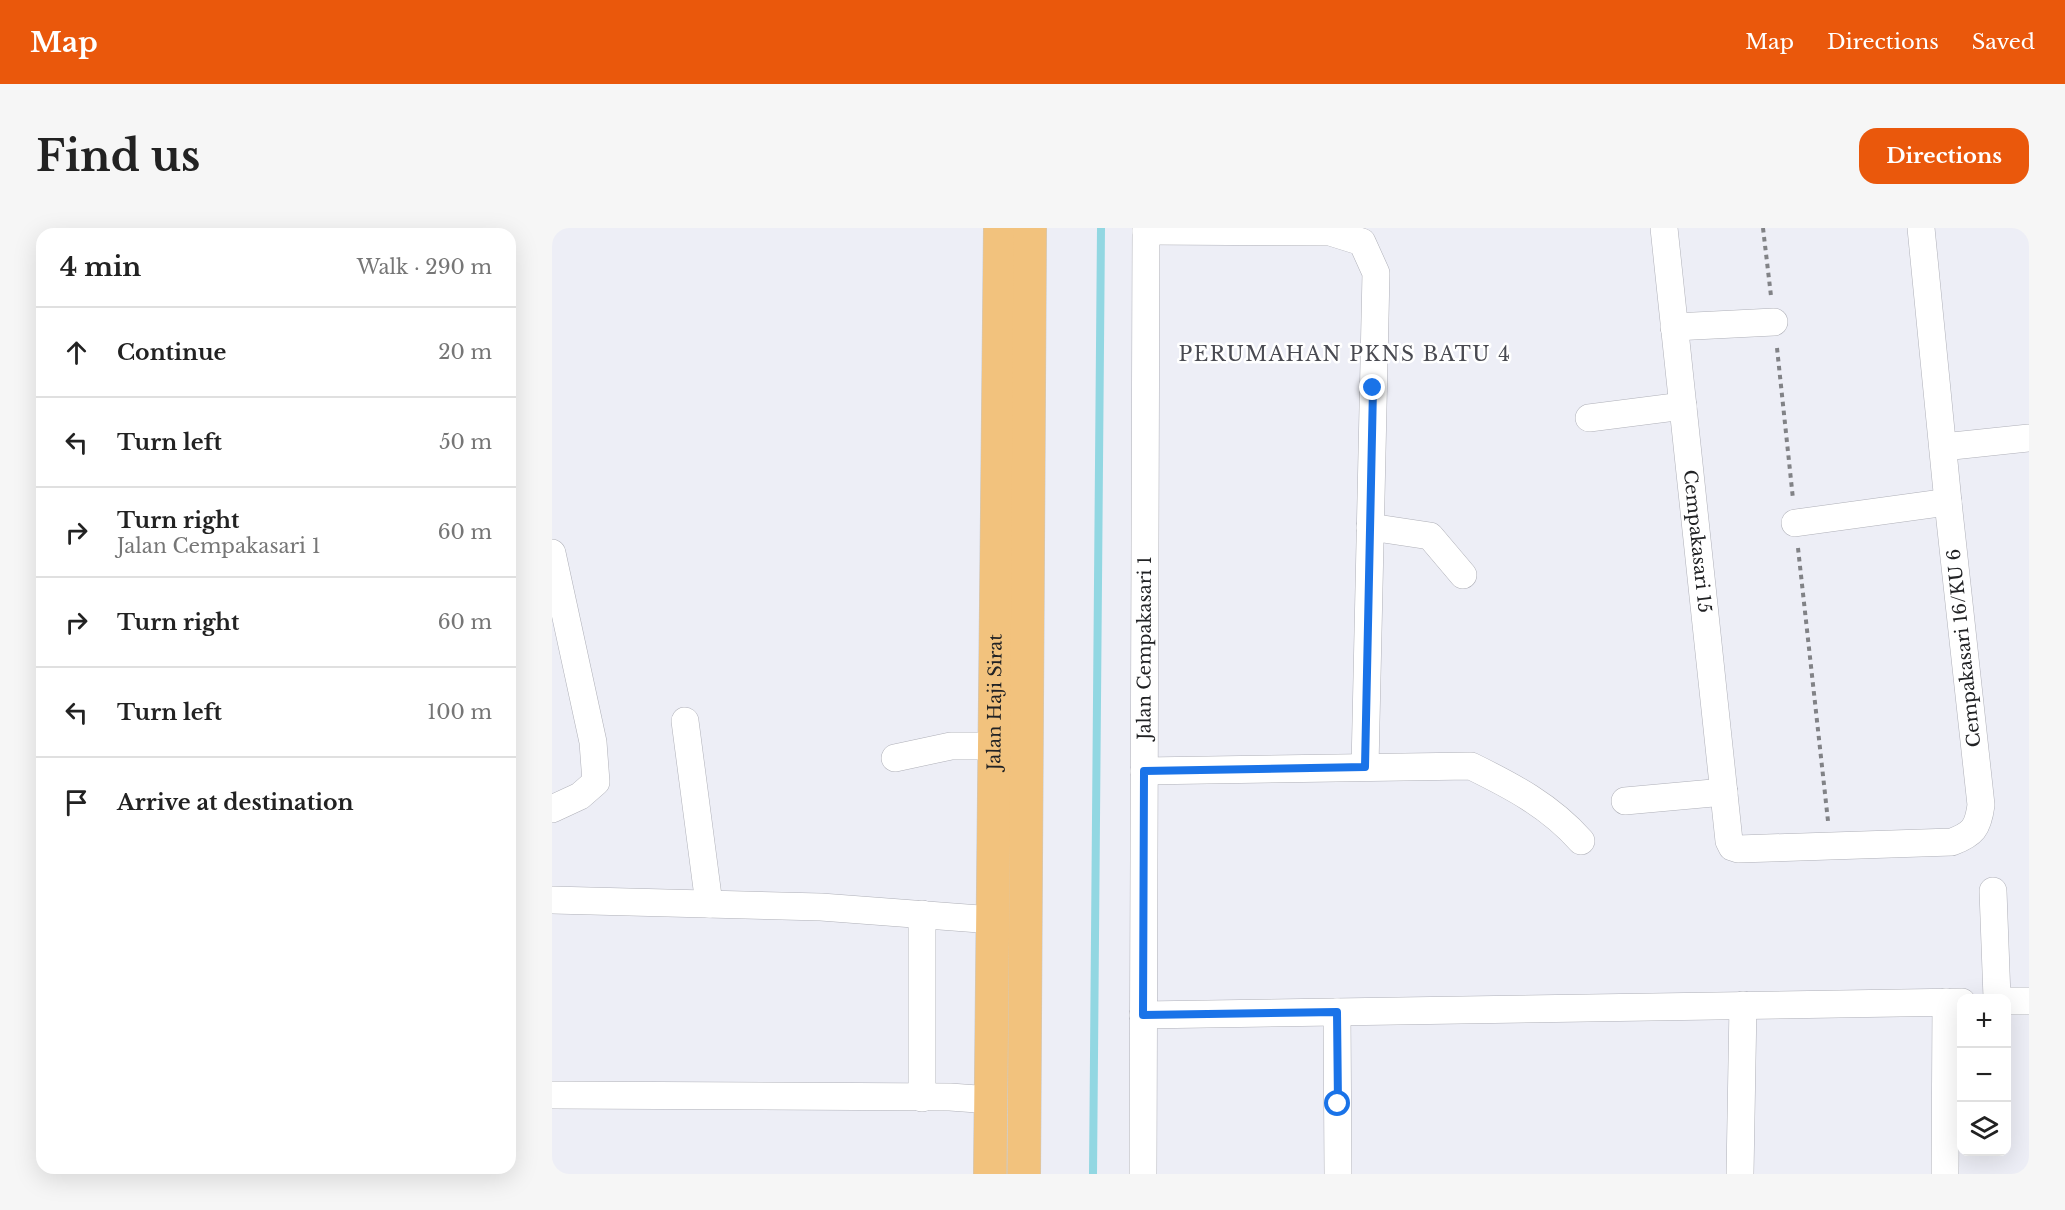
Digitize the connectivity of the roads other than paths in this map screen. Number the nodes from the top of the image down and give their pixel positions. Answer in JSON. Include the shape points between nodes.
{"nodes":[{"id":1,"x":1000,"y":228,"type":"edge"},
{"id":2,"x":1030,"y":228,"type":"edge"},
{"id":3,"x":1664,"y":228,"type":"edge"},
{"id":4,"x":1921,"y":228,"type":"edge"},
{"id":5,"x":1146,"y":230,"type":"edge"},
{"id":6,"x":1774,"y":322,"type":"dead end"},
{"id":7,"x":1674,"y":327,"type":"junction"},
{"id":8,"x":1683,"y":406,"type":"junction"},
{"id":9,"x":1589,"y":418,"type":"dead end"},
{"id":10,"x":2029,"y":438,"type":"edge"},
{"id":11,"x":1942,"y":447,"type":"junction"},
{"id":12,"x":1948,"y":502,"type":"junction"},
{"id":13,"x":1795,"y":523,"type":"dead end"},
{"id":14,"x":1370,"y":527,"type":"junction"},
{"id":15,"x":552,"y":553,"type":"edge"},
{"id":16,"x":1462,"y":575,"type":"dead end"},
{"id":17,"x":685,"y":721,"type":"dead end"},
{"id":18,"x":995,"y":746,"type":"junction"},
{"id":19,"x":895,"y":758,"type":"dead end"},
{"id":20,"x":1365,"y":767,"type":"junction"},
{"id":21,"x":1144,"y":771,"type":"junction"},
{"id":22,"x":1724,"y":792,"type":"junction"},
{"id":23,"x":1625,"y":801,"type":"dead end"},
{"id":24,"x":552,"y":809,"type":"edge"},
{"id":25,"x":1581,"y":841,"type":"dead end"},
{"id":26,"x":1738,"y":849,"type":"joint"},
{"id":27,"x":1993,"y":891,"type":"dead end"},
{"id":28,"x":552,"y":900,"type":"edge"},
{"id":29,"x":709,"y":904,"type":"junction"},
{"id":30,"x":922,"y":914,"type":"junction"},
{"id":31,"x":993,"y":920,"type":"junction"},
{"id":32,"x":1996,"y":994,"type":"edge"},
{"id":33,"x":2011,"y":1001,"type":"edge"},
{"id":34,"x":2029,"y":1001,"type":"edge"},
{"id":35,"x":1954,"y":1002,"type":"edge"},
{"id":36,"x":1743,"y":1005,"type":"junction"},
{"id":37,"x":1337,"y":1012,"type":"junction"},
{"id":38,"x":1143,"y":1015,"type":"junction"},
{"id":39,"x":552,"y":1095,"type":"edge"},
{"id":40,"x":922,"y":1098,"type":"junction"},
{"id":41,"x":991,"y":1100,"type":"junction"},
{"id":42,"x":990,"y":1174,"type":"edge"},
{"id":43,"x":1024,"y":1174,"type":"edge"},
{"id":44,"x":1143,"y":1174,"type":"edge"},
{"id":45,"x":1338,"y":1174,"type":"edge"},
{"id":46,"x":1740,"y":1174,"type":"edge"},
{"id":47,"x":1945,"y":1174,"type":"edge"}],
"edges":[{"from":1,"to":18,"type":"main road","name":"Jalan Haji Sirat"},
{"from":2,"to":43,"type":"main road","name":"Jalan Haji Sirat"},
{"from":3,"to":7,"type":"street","name":"Cempakasari 15"},
{"from":4,"to":11,"type":"street","name":"Cempakasari 16/KU 6"},
{"from":5,"to":14,"type":"street","via":[[1330,232],[1362,242],[1376,273]]},
{"from":5,"to":21,"type":"street","name":"Jalan Cempakasari 1"},
{"from":6,"to":7,"type":"street"},
{"from":7,"to":8,"type":"street","name":"Cempakasari 15"},
{"from":8,"to":9,"type":"street"},
{"from":8,"to":22,"type":"street","name":"Cempakasari 15"},
{"from":10,"to":11,"type":"street"},
{"from":11,"to":12,"type":"street","name":"Cempakasari 16/KU 6"},
{"from":12,"to":13,"type":"street"},
{"from":12,"to":26,"type":"street","name":"Cempakasari 16/KU 6","via":[[1981,805],[1975,828],[1952,842]]},
{"from":14,"to":16,"type":"street","via":[[1430,536]]},
{"from":14,"to":20,"type":"street"},
{"from":15,"to":24,"type":"street","via":[[593,742],[596,782],[580,796]]},
{"from":17,"to":29,"type":"street"},
{"from":18,"to":19,"type":"street","via":[[951,746]]},
{"from":18,"to":31,"type":"main road","name":"Jalan Haji Sirat"},
{"from":20,"to":21,"type":"street"},
{"from":20,"to":25,"type":"street","via":[[1471,766],[1516,788],[1564,822]]},
{"from":21,"to":38,"type":"street","name":"Jalan Cempakasari 1"},
{"from":22,"to":23,"type":"street"},
{"from":22,"to":26,"type":"street","name":"Cempakasari 15","via":[[1729,841]]},
{"from":27,"to":32,"type":"street"},
{"from":28,"to":29,"type":"street"},
{"from":29,"to":30,"type":"street"},
{"from":30,"to":31,"type":"street"},
{"from":30,"to":40,"type":"street"},
{"from":31,"to":41,"type":"main road","name":"Jalan Haji Sirat"},
{"from":33,"to":34,"type":"street"},
{"from":35,"to":36,"type":"street"},
{"from":35,"to":47,"type":"street"},
{"from":36,"to":37,"type":"street"},
{"from":36,"to":46,"type":"street"},
{"from":37,"to":38,"type":"street"},
{"from":37,"to":45,"type":"street"},
{"from":38,"to":44,"type":"street","name":"Jalan Cempakasari 1"},
{"from":39,"to":40,"type":"street"},
{"from":40,"to":41,"type":"street"},
{"from":41,"to":42,"type":"main road","name":"Jalan Haji Sirat"}]}
